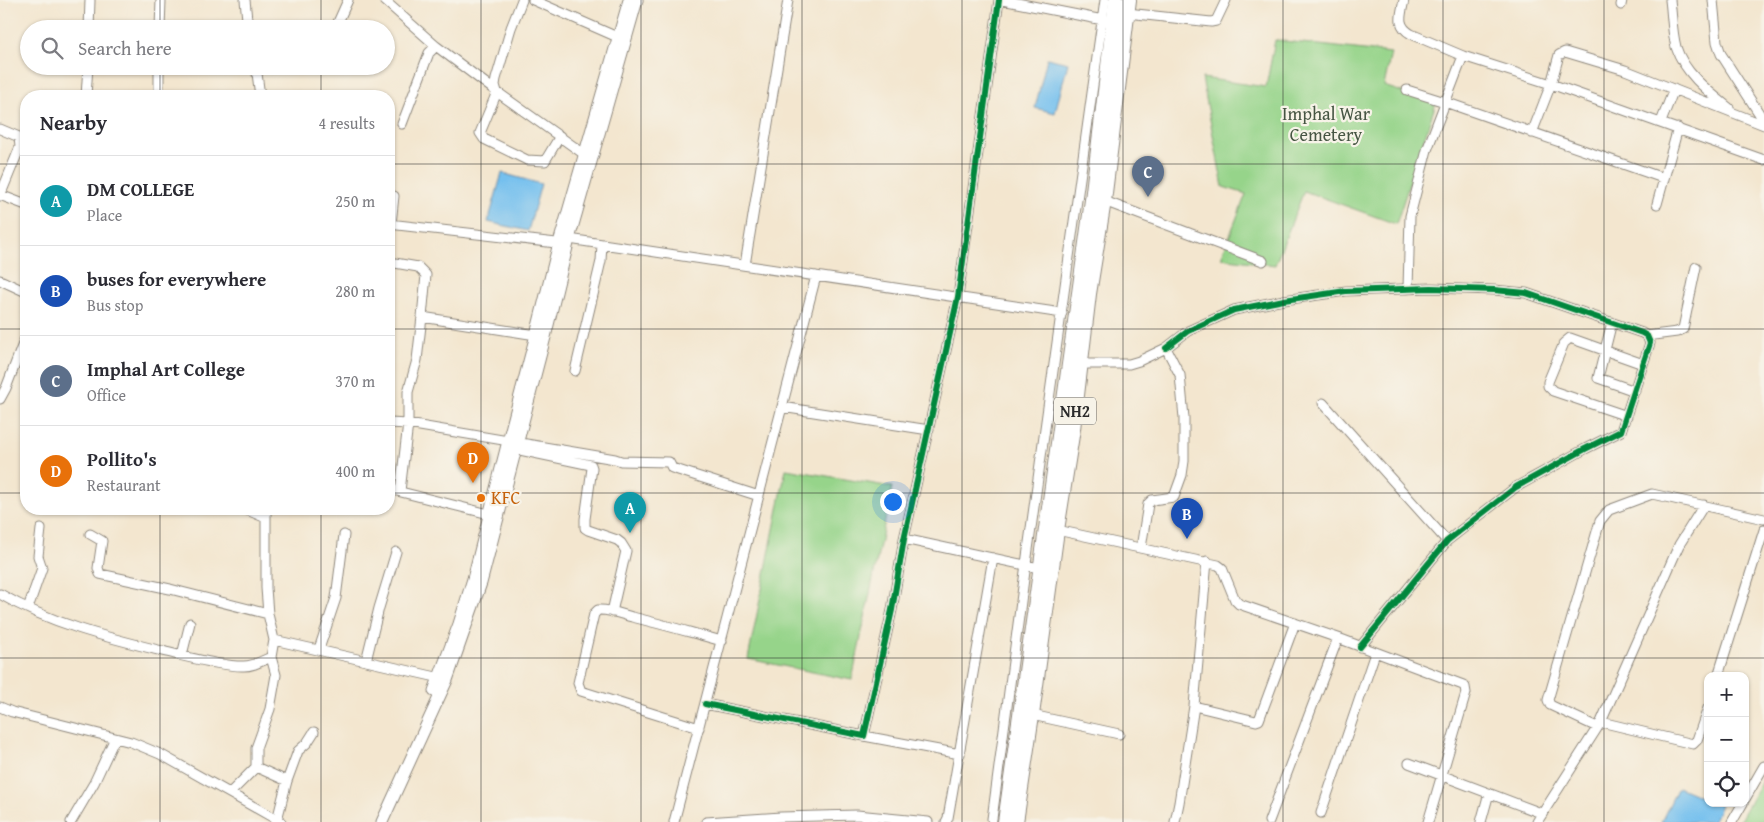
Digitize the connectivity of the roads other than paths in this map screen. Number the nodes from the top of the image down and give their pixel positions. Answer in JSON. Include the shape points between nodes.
{"nodes":[{"id":1,"x":90,"y":0,"type":"edge"},
{"id":2,"x":161,"y":0,"type":"edge"},
{"id":3,"x":245,"y":0,"type":"edge"},
{"id":4,"x":348,"y":0,"type":"edge"},
{"id":5,"x":384,"y":0,"type":"edge"},
{"id":6,"x":522,"y":0,"type":"edge"},
{"id":7,"x":533,"y":0,"type":"edge"},
{"id":8,"x":629,"y":0,"type":"edge"},
{"id":9,"x":637,"y":0,"type":"edge"},
{"id":10,"x":788,"y":0,"type":"edge"},
{"id":11,"x":1000,"y":0,"type":"edge"},
{"id":12,"x":1105,"y":0,"type":"edge"},
{"id":13,"x":1116,"y":0,"type":"edge"},
{"id":14,"x":1226,"y":0,"type":"edge"},
{"id":15,"x":1404,"y":0,"type":"edge"},
{"id":16,"x":1670,"y":0,"type":"edge"},
{"id":17,"x":1713,"y":0,"type":"edge"},
{"id":18,"x":1128,"y":7,"type":"edge"},
{"id":19,"x":89,"y":20,"type":"edge"},
{"id":20,"x":160,"y":20,"type":"edge"},
{"id":21,"x":247,"y":20,"type":"edge"},
{"id":22,"x":339,"y":20,"type":"edge"},
{"id":23,"x":1108,"y":21,"type":"junction"},
{"id":24,"x":622,"y":39,"type":"junction"},
{"id":25,"x":436,"y":46,"type":"junction"},
{"id":26,"x":1463,"y":56,"type":"junction"},
{"id":27,"x":87,"y":75,"type":"edge"},
{"id":28,"x":160,"y":75,"type":"edge"},
{"id":29,"x":257,"y":75,"type":"edge"},
{"id":30,"x":1551,"y":84,"type":"junction"},
{"id":31,"x":1674,"y":89,"type":"junction"},
{"id":32,"x":86,"y":90,"type":"edge"},
{"id":33,"x":159,"y":90,"type":"edge"},
{"id":34,"x":259,"y":90,"type":"edge"},
{"id":35,"x":1407,"y":90,"type":"dead end"},
{"id":36,"x":497,"y":92,"type":"junction"},
{"id":37,"x":1446,"y":102,"type":"junction"},
{"id":38,"x":1736,"y":114,"type":"junction"},
{"id":39,"x":1764,"y":121,"type":"edge"},
{"id":40,"x":1661,"y":122,"type":"junction"},
{"id":41,"x":402,"y":124,"type":"dead end"},
{"id":42,"x":1764,"y":125,"type":"edge"},
{"id":43,"x":1678,"y":128,"type":"junction"},
{"id":44,"x":0,"y":129,"type":"edge"},
{"id":45,"x":1532,"y":133,"type":"junction"},
{"id":46,"x":20,"y":136,"type":"edge"},
{"id":47,"x":560,"y":136,"type":"junction"},
{"id":48,"x":20,"y":146,"type":"edge"},
{"id":49,"x":584,"y":154,"type":"junction"},
{"id":50,"x":1764,"y":160,"type":"edge"},
{"id":51,"x":1664,"y":178,"type":"junction"},
{"id":52,"x":0,"y":195,"type":"edge"},
{"id":53,"x":1104,"y":201,"type":"junction"},
{"id":54,"x":20,"y":203,"type":"edge"},
{"id":55,"x":1657,"y":204,"type":"dead end"},
{"id":56,"x":395,"y":225,"type":"edge"},
{"id":57,"x":565,"y":242,"type":"junction"},
{"id":58,"x":602,"y":244,"type":"junction"},
{"id":59,"x":1263,"y":261,"type":"dead end"},
{"id":60,"x":395,"y":263,"type":"edge"},
{"id":61,"x":745,"y":265,"type":"junction"},
{"id":62,"x":1696,"y":267,"type":"dead end"},
{"id":63,"x":816,"y":276,"type":"junction"},
{"id":64,"x":0,"y":280,"type":"edge"},
{"id":65,"x":20,"y":289,"type":"edge"},
{"id":66,"x":1408,"y":289,"type":"junction"},
{"id":67,"x":958,"y":297,"type":"junction"},
{"id":68,"x":1062,"y":312,"type":"junction"},
{"id":69,"x":422,"y":317,"type":"junction"},
{"id":70,"x":1612,"y":322,"type":"junction"},
{"id":71,"x":536,"y":335,"type":"junction"},
{"id":72,"x":1646,"y":336,"type":"junction"},
{"id":73,"x":1166,"y":348,"type":"junction"},
{"id":74,"x":1605,"y":350,"type":"junction"},
{"id":75,"x":20,"y":352,"type":"edge"},
{"id":76,"x":1075,"y":364,"type":"junction"},
{"id":77,"x":1643,"y":364,"type":"junction"},
{"id":78,"x":575,"y":371,"type":"dead end"},
{"id":79,"x":1634,"y":391,"type":"junction"},
{"id":80,"x":0,"y":399,"type":"edge"},
{"id":81,"x":1323,"y":403,"type":"dead end"},
{"id":82,"x":782,"y":408,"type":"junction"},
{"id":83,"x":1627,"y":416,"type":"junction"},
{"id":84,"x":395,"y":423,"type":"edge"},
{"id":85,"x":408,"y":424,"type":"junction"},
{"id":86,"x":929,"y":430,"type":"junction"},
{"id":87,"x":513,"y":444,"type":"junction"},
{"id":88,"x":395,"y":490,"type":"edge"},
{"id":89,"x":400,"y":491,"type":"junction"},
{"id":90,"x":759,"y":496,"type":"junction"},
{"id":91,"x":1704,"y":505,"type":"junction"},
{"id":92,"x":489,"y":514,"type":"junction"},
{"id":93,"x":259,"y":515,"type":"edge"},
{"id":94,"x":266,"y":518,"type":"joint"},
{"id":95,"x":1764,"y":519,"type":"edge"},
{"id":96,"x":41,"y":530,"type":"dead end"},
{"id":97,"x":1057,"y":530,"type":"junction"},
{"id":98,"x":1764,"y":530,"type":"edge"},
{"id":99,"x":90,"y":534,"type":"dead end"},
{"id":100,"x":344,"y":536,"type":"dead end"},
{"id":101,"x":904,"y":538,"type":"junction"},
{"id":102,"x":1447,"y":541,"type":"junction"},
{"id":103,"x":1141,"y":548,"type":"junction"},
{"id":104,"x":396,"y":552,"type":"dead end"},
{"id":105,"x":993,"y":558,"type":"junction"},
{"id":106,"x":1207,"y":562,"type":"junction"},
{"id":107,"x":1033,"y":566,"type":"junction"},
{"id":108,"x":477,"y":581,"type":"junction"},
{"id":109,"x":0,"y":594,"type":"edge"},
{"id":110,"x":28,"y":608,"type":"junction"},
{"id":111,"x":612,"y":612,"type":"junction"},
{"id":112,"x":268,"y":614,"type":"junction"},
{"id":113,"x":190,"y":623,"type":"dead end"},
{"id":114,"x":1295,"y":623,"type":"junction"},
{"id":115,"x":1338,"y":638,"type":"junction"},
{"id":116,"x":274,"y":640,"type":"junction"},
{"id":117,"x":722,"y":642,"type":"junction"},
{"id":118,"x":1360,"y":647,"type":"junction"},
{"id":119,"x":319,"y":650,"type":"junction"},
{"id":120,"x":1376,"y":653,"type":"junction"},
{"id":121,"x":182,"y":655,"type":"junction"},
{"id":122,"x":271,"y":657,"type":"junction"},
{"id":123,"x":1034,"y":658,"type":"junction"},
{"id":124,"x":366,"y":661,"type":"junction"},
{"id":125,"x":1719,"y":672,"type":"edge"},
{"id":126,"x":444,"y":679,"type":"junction"},
{"id":127,"x":705,"y":704,"type":"junction"},
{"id":128,"x":1194,"y":706,"type":"junction"},
{"id":129,"x":0,"y":707,"type":"edge"},
{"id":130,"x":1032,"y":715,"type":"junction"},
{"id":131,"x":1705,"y":717,"type":"edge"},
{"id":132,"x":1599,"y":725,"type":"junction"},
{"id":133,"x":699,"y":728,"type":"junction"},
{"id":134,"x":314,"y":732,"type":"dead end"},
{"id":135,"x":1118,"y":734,"type":"dead end"},
{"id":136,"x":864,"y":736,"type":"junction"},
{"id":137,"x":115,"y":738,"type":"junction"},
{"id":138,"x":960,"y":754,"type":"junction"},
{"id":139,"x":1409,"y":763,"type":"dead end"},
{"id":140,"x":256,"y":766,"type":"junction"},
{"id":141,"x":1764,"y":766,"type":"edge"},
{"id":142,"x":1442,"y":774,"type":"junction"},
{"id":143,"x":286,"y":781,"type":"junction"},
{"id":144,"x":1749,"y":792,"type":"edge"},
{"id":145,"x":230,"y":793,"type":"junction"},
{"id":146,"x":1489,"y":793,"type":"junction"},
{"id":147,"x":1741,"y":807,"type":"edge"},
{"id":148,"x":1321,"y":813,"type":"dead end"},
{"id":149,"x":1542,"y":813,"type":"junction"},
{"id":150,"x":279,"y":821,"type":"edge"},
{"id":151,"x":998,"y":821,"type":"edge"},
{"id":152,"x":1269,"y":821,"type":"dead end"},
{"id":153,"x":71,"y":822,"type":"edge"},
{"id":154,"x":374,"y":822,"type":"edge"},
{"id":155,"x":382,"y":822,"type":"edge"},
{"id":156,"x":674,"y":822,"type":"edge"},
{"id":157,"x":706,"y":822,"type":"edge"},
{"id":158,"x":928,"y":822,"type":"edge"},
{"id":159,"x":946,"y":822,"type":"edge"},
{"id":160,"x":1016,"y":822,"type":"edge"},
{"id":161,"x":1175,"y":822,"type":"edge"},
{"id":162,"x":1428,"y":822,"type":"edge"},
{"id":163,"x":1481,"y":822,"type":"edge"},
{"id":164,"x":1537,"y":822,"type":"edge"},
{"id":165,"x":1732,"y":822,"type":"edge"}],
"edges":[{"from":1,"to":19,"type":"street"},
{"from":2,"to":20,"type":"street"},
{"from":3,"to":21,"type":"street"},
{"from":4,"to":22,"type":"street"},
{"from":5,"to":25,"type":"street"},
{"from":6,"to":36,"type":"street","via":[[496,79]]},
{"from":7,"to":24,"type":"street"},
{"from":8,"to":24,"type":"main road"},
{"from":9,"to":24,"type":"main road"},
{"from":10,"to":61,"type":"street"},
{"from":11,"to":23,"type":"street"},
{"from":11,"to":67,"type":"street"},
{"from":12,"to":23,"type":"street"},
{"from":13,"to":23,"type":"highway","number":"NH2"},
{"from":14,"to":18,"type":"street","via":[[1216,21],[1211,22]]},
{"from":15,"to":26,"type":"street","via":[[1400,18],[1404,30]]},
{"from":16,"to":38,"type":"street","via":[[1675,41],[1683,61],[1701,86]]},
{"from":17,"to":39,"type":"street","via":[[1721,54]]},
{"from":18,"to":53,"type":"highway","number":"NH2"},
{"from":23,"to":68,"type":"street"},
{"from":23,"to":76,"type":"highway","number":"NH2"},
{"from":24,"to":49,"type":"main road"},
{"from":24,"to":57,"type":"main road"},
{"from":25,"to":36,"type":"street"},
{"from":25,"to":41,"type":"street","via":[[429,53]]},
{"from":26,"to":30,"type":"street"},
{"from":26,"to":37,"type":"street"},
{"from":27,"to":32,"type":"street"},
{"from":28,"to":33,"type":"street"},
{"from":29,"to":34,"type":"street"},
{"from":30,"to":31,"type":"street","via":[[1559,55],[1565,52]]},
{"from":30,"to":40,"type":"street"},
{"from":30,"to":45,"type":"street"},
{"from":31,"to":38,"type":"street"},
{"from":31,"to":40,"type":"street"},
{"from":35,"to":37,"type":"street"},
{"from":36,"to":47,"type":"street"},
{"from":36,"to":47,"type":"street","via":[[480,133],[484,139],[527,160],[545,161]]},
{"from":37,"to":45,"type":"street"},
{"from":37,"to":66,"type":"street","via":[[1427,150],[1410,216]]},
{"from":38,"to":42,"type":"street"},
{"from":40,"to":43,"type":"street"},
{"from":43,"to":50,"type":"street"},
{"from":43,"to":51,"type":"street"},
{"from":44,"to":46,"type":"street"},
{"from":45,"to":51,"type":"street"},
{"from":47,"to":49,"type":"street"},
{"from":48,"to":52,"type":"street"},
{"from":49,"to":57,"type":"main road"},
{"from":51,"to":55,"type":"street"},
{"from":52,"to":54,"type":"street"},
{"from":53,"to":59,"type":"street"},
{"from":53,"to":76,"type":"highway","number":"NH2","via":[[1090,294]]},
{"from":56,"to":57,"type":"street"},
{"from":57,"to":58,"type":"street"},
{"from":57,"to":71,"type":"main road"},
{"from":57,"to":87,"type":"main road","via":[[545,337]]},
{"from":58,"to":61,"type":"street"},
{"from":58,"to":78,"type":"street","via":[[601,261]]},
{"from":60,"to":69,"type":"street","via":[[418,267],[426,275]]},
{"from":61,"to":63,"type":"street"},
{"from":62,"to":72,"type":"street","via":[[1683,329]]},
{"from":63,"to":67,"type":"street"},
{"from":63,"to":82,"type":"street"},
{"from":64,"to":65,"type":"street"},
{"from":66,"to":70,"type":"street","via":[[1526,293]]},
{"from":66,"to":73,"type":"street","via":[[1346,291],[1234,310],[1188,331]]},
{"from":67,"to":68,"type":"street"},
{"from":67,"to":86,"type":"street"},
{"from":68,"to":107,"type":"street"},
{"from":69,"to":71,"type":"street"},
{"from":69,"to":85,"type":"street","via":[[417,360],[408,392]]},
{"from":70,"to":72,"type":"street"},
{"from":70,"to":74,"type":"street"},
{"from":71,"to":87,"type":"main road"},
{"from":72,"to":77,"type":"street","via":[[1650,343]]},
{"from":73,"to":76,"type":"street","via":[[1129,364]]},
{"from":73,"to":103,"type":"street","via":[[1181,379],[1184,461],[1174,497],[1152,500],[1148,504]]},
{"from":74,"to":77,"type":"street"},
{"from":74,"to":79,"type":"street","via":[[1599,378]]},
{"from":74,"to":83,"type":"street","via":[[1567,339],[1548,386],[1552,391]]},
{"from":75,"to":80,"type":"street"},
{"from":76,"to":97,"type":"highway","number":"NH2"},
{"from":76,"to":107,"type":"highway","number":"NH2"},
{"from":77,"to":79,"type":"street"},
{"from":79,"to":83,"type":"street"},
{"from":81,"to":102,"type":"street"},
{"from":82,"to":86,"type":"street"},
{"from":82,"to":90,"type":"street"},
{"from":83,"to":102,"type":"street","via":[[1619,433],[1516,487]]},
{"from":84,"to":85,"type":"street"},
{"from":85,"to":87,"type":"street"},
{"from":85,"to":89,"type":"street"},
{"from":86,"to":101,"type":"street"},
{"from":87,"to":90,"type":"street","via":[[621,461],[669,462],[672,468]]},
{"from":87,"to":92,"type":"main road"},
{"from":87,"to":108,"type":"main road"},
{"from":87,"to":111,"type":"street","via":[[591,464],[586,528],[617,540],[626,552]]},
{"from":88,"to":89,"type":"street"},
{"from":89,"to":92,"type":"street"},
{"from":90,"to":117,"type":"street"},
{"from":91,"to":95,"type":"street"},
{"from":91,"to":132,"type":"street","via":[[1679,545]]},
{"from":91,"to":132,"type":"street","via":[[1652,494],[1609,510],[1600,521],[1548,700],[1550,705]]},
{"from":92,"to":108,"type":"main road"},
{"from":93,"to":94,"type":"street"},
{"from":94,"to":112,"type":"street"},
{"from":96,"to":110,"type":"street","via":[[38,556],[42,568]]},
{"from":97,"to":103,"type":"street"},
{"from":97,"to":123,"type":"highway","number":"NH2"},
{"from":98,"to":125,"type":"street"},
{"from":99,"to":112,"type":"street","via":[[102,541],[100,574]]},
{"from":100,"to":119,"type":"street","via":[[336,598]]},
{"from":101,"to":105,"type":"street"},
{"from":101,"to":136,"type":"street"},
{"from":102,"to":118,"type":"street"},
{"from":103,"to":106,"type":"street"},
{"from":104,"to":124,"type":"street"},
{"from":105,"to":107,"type":"street"},
{"from":105,"to":138,"type":"street"},
{"from":106,"to":114,"type":"street","via":[[1220,566],[1236,603]]},
{"from":106,"to":128,"type":"street"},
{"from":107,"to":123,"type":"highway","number":"NH2"},
{"from":107,"to":151,"type":"street"},
{"from":108,"to":126,"type":"main road"},
{"from":109,"to":110,"type":"street"},
{"from":110,"to":121,"type":"street","via":[[88,632]]},
{"from":111,"to":117,"type":"street"},
{"from":111,"to":133,"type":"street","via":[[598,610],[594,614],[578,683],[580,691]]},
{"from":112,"to":116,"type":"street"},
{"from":113,"to":121,"type":"street"},
{"from":114,"to":115,"type":"street"},
{"from":114,"to":128,"type":"street","via":[[1259,720]]},
{"from":115,"to":118,"type":"street"},
{"from":115,"to":152,"type":"street"},
{"from":116,"to":119,"type":"street"},
{"from":116,"to":122,"type":"street"},
{"from":117,"to":127,"type":"street"},
{"from":118,"to":120,"type":"street"},
{"from":119,"to":124,"type":"street"},
{"from":120,"to":142,"type":"street","via":[[1465,687],[1466,693]]},
{"from":120,"to":148,"type":"street"},
{"from":121,"to":122,"type":"street","via":[[243,666]]},
{"from":122,"to":140,"type":"street","via":[[276,675],[270,709],[256,748]]},
{"from":123,"to":130,"type":"highway","number":"NH2"},
{"from":123,"to":151,"type":"highway","number":"NH2"},
{"from":124,"to":126,"type":"street"},
{"from":126,"to":154,"type":"main road"},
{"from":126,"to":155,"type":"main road"},
{"from":127,"to":133,"type":"street"},
{"from":127,"to":136,"type":"street"},
{"from":128,"to":161,"type":"street"},
{"from":129,"to":137,"type":"street"},
{"from":130,"to":135,"type":"street"},
{"from":130,"to":160,"type":"highway","number":"NH2"},
{"from":131,"to":132,"type":"street","via":[[1693,744]]},
{"from":132,"to":149,"type":"street"},
{"from":133,"to":156,"type":"street"},
{"from":134,"to":143,"type":"street","via":[[298,751]]},
{"from":136,"to":138,"type":"street"},
{"from":137,"to":145,"type":"street","via":[[160,754]]},
{"from":137,"to":153,"type":"street"},
{"from":138,"to":159,"type":"street"},
{"from":139,"to":142,"type":"street"},
{"from":140,"to":143,"type":"street"},
{"from":140,"to":145,"type":"street"},
{"from":141,"to":144,"type":"street"},
{"from":142,"to":146,"type":"street"},
{"from":142,"to":162,"type":"street"},
{"from":143,"to":150,"type":"street"},
{"from":145,"to":150,"type":"street"},
{"from":146,"to":149,"type":"street"},
{"from":146,"to":163,"type":"street"},
{"from":147,"to":165,"type":"street"},
{"from":149,"to":164,"type":"street"},
{"from":157,"to":158,"type":"street","via":[[857,815]]}]}
